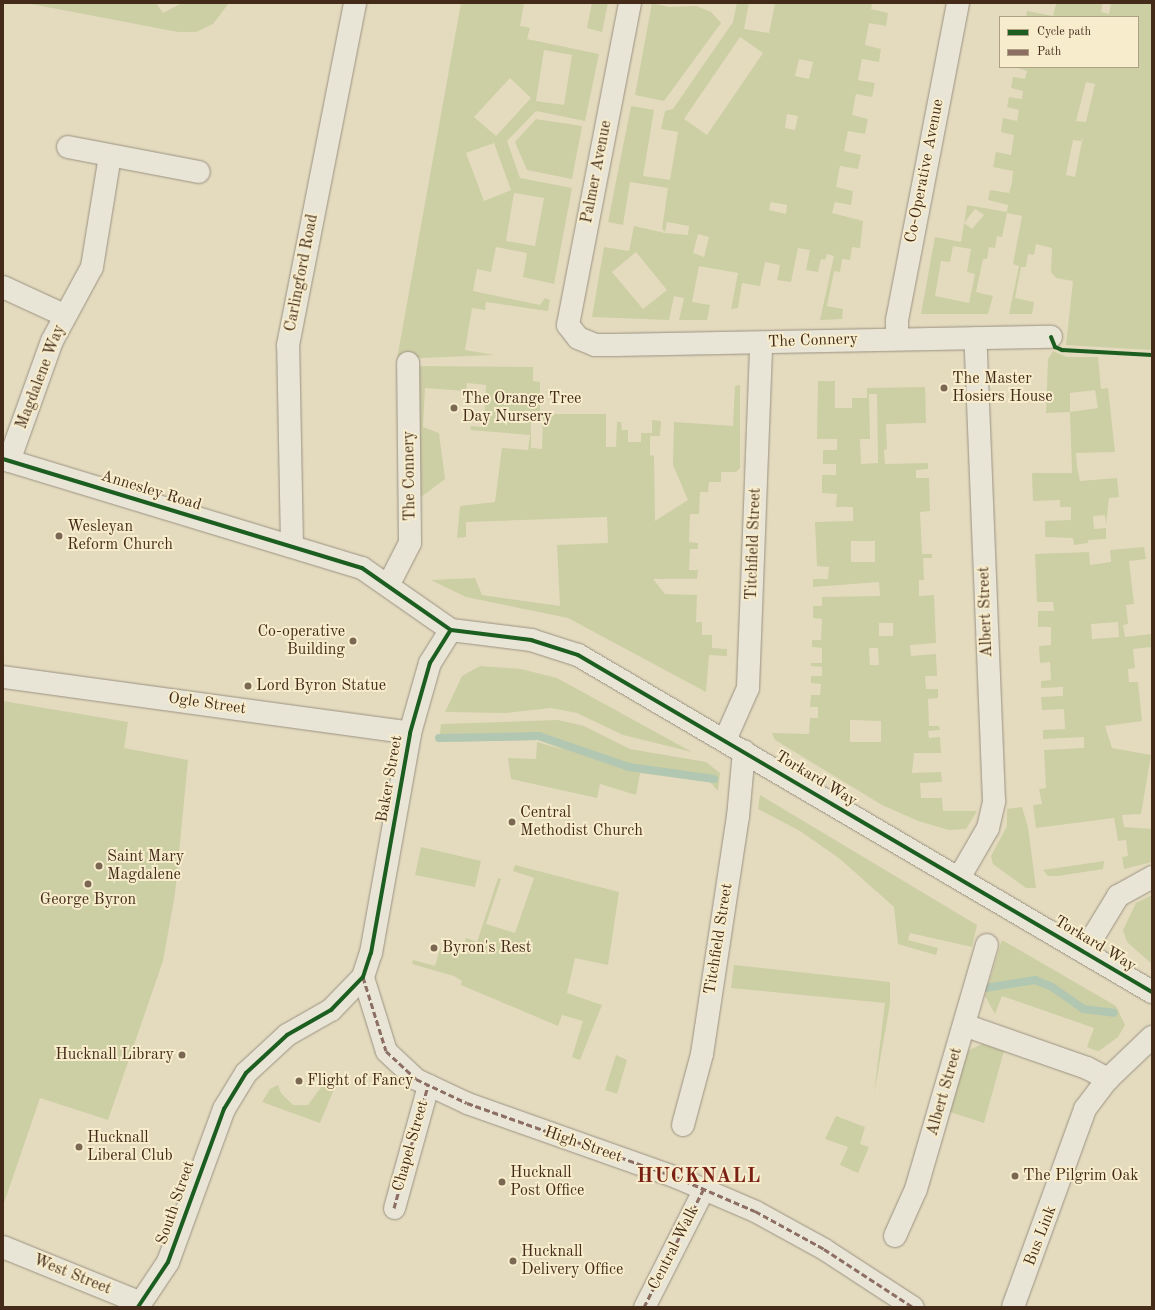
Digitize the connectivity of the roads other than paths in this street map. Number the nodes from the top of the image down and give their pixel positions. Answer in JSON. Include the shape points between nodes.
{"nodes":[{"id":1,"x":356,"y":3,"type":"edge"},
{"id":2,"x":630,"y":3,"type":"edge"},
{"id":3,"x":958,"y":3,"type":"edge"},
{"id":4,"x":68,"y":147,"type":"dead end"},
{"id":5,"x":110,"y":156,"type":"junction"},
{"id":6,"x":199,"y":172,"type":"dead end"},
{"id":7,"x":3,"y":287,"type":"edge"},
{"id":8,"x":64,"y":315,"type":"junction"},
{"id":9,"x":1051,"y":337,"type":"dead end"},
{"id":10,"x":578,"y":338,"type":"joint"},
{"id":11,"x":975,"y":338,"type":"junction"},
{"id":12,"x":897,"y":339,"type":"junction"},
{"id":13,"x":761,"y":342,"type":"junction"},
{"id":14,"x":408,"y":363,"type":"dead end"},
{"id":15,"x":6,"y":460,"type":"edge"},
{"id":16,"x":292,"y":546,"type":"junction"},
{"id":17,"x":389,"y":584,"type":"junction"},
{"id":18,"x":451,"y":630,"type":"junction"},
{"id":19,"x":3,"y":677,"type":"edge"},
{"id":20,"x":410,"y":733,"type":"junction"},
{"id":21,"x":725,"y":740,"type":"junction"},
{"id":22,"x":744,"y":751,"type":"junction"},
{"id":23,"x":1152,"y":877,"type":"edge"},
{"id":24,"x":959,"y":878,"type":"junction"},
{"id":25,"x":986,"y":945,"type":"dead end"},
{"id":26,"x":1084,"y":952,"type":"junction"},
{"id":27,"x":363,"y":977,"type":"junction"},
{"id":28,"x":1152,"y":992,"type":"edge"},
{"id":29,"x":964,"y":1025,"type":"junction"},
{"id":30,"x":1152,"y":1037,"type":"edge"},
{"id":31,"x":1108,"y":1079,"type":"junction"},
{"id":32,"x":428,"y":1085,"type":"junction"},
{"id":33,"x":683,"y":1124,"type":"dead end"},
{"id":34,"x":704,"y":1188,"type":"junction"},
{"id":35,"x":394,"y":1208,"type":"dead end"},
{"id":36,"x":895,"y":1236,"type":"dead end"},
{"id":37,"x":3,"y":1247,"type":"edge"},
{"id":38,"x":140,"y":1305,"type":"edge"},
{"id":39,"x":644,"y":1307,"type":"edge"},
{"id":40,"x":913,"y":1307,"type":"edge"},
{"id":41,"x":1013,"y":1307,"type":"edge"}],
"edges":[{"from":1,"to":16,"type":"street","name":"Carlingford Road","via":[[288,345]]},
{"from":2,"to":10,"type":"street","name":"Palmer Avenue","via":[[568,325]]},
{"from":3,"to":12,"type":"street","name":"Co-Operative Avenue","via":[[897,320]]},
{"from":4,"to":5,"type":"street"},
{"from":5,"to":6,"type":"street"},
{"from":5,"to":8,"type":"street","name":"Magdalene Way","via":[[92,267]]},
{"from":7,"to":8,"type":"street","name":"Magdalene Way"},
{"from":8,"to":15,"type":"street","name":"Magdalene Way"},
{"from":9,"to":11,"type":"street","name":"The Connery"},
{"from":10,"to":13,"type":"street","name":"The Connery","via":[[595,345]]},
{"from":11,"to":12,"type":"street","name":"The Connery"},
{"from":11,"to":24,"type":"street","name":"Albert Street","via":[[994,801],[988,828]]},
{"from":12,"to":13,"type":"street","name":"The Connery"},
{"from":13,"to":21,"type":"street","name":"Titchfield Street","via":[[748,688]]},
{"from":14,"to":17,"type":"street","name":"The Connery","via":[[410,543]]},
{"from":15,"to":16,"type":"street","name":"Annesley Road"},
{"from":16,"to":17,"type":"street","via":[[362,568]]},
{"from":17,"to":18,"type":"street"},
{"from":18,"to":20,"type":"street","name":"Baker Street","via":[[430,663]]},
{"from":18,"to":21,"type":"street","name":"Torkard Way","via":[[531,640],[578,655]]},
{"from":19,"to":20,"type":"street","name":"Ogle Street"},
{"from":20,"to":27,"type":"street","name":"Baker Street","via":[[371,953]]},
{"from":21,"to":22,"type":"street","name":"Torkard Way"},
{"from":22,"to":24,"type":"street","name":"Torkard Way"},
{"from":22,"to":33,"type":"street","name":"Titchfield Street","via":[[738,817],[702,1054]]},
{"from":23,"to":26,"type":"street","via":[[1118,896]]},
{"from":24,"to":26,"type":"street","name":"Torkard Way"},
{"from":25,"to":29,"type":"street","name":"Albert Street"},
{"from":26,"to":28,"type":"street","name":"Torkard Way"},
{"from":27,"to":32,"type":"street","name":"High Street","via":[[386,1051],[393,1061]]},
{"from":27,"to":38,"type":"street","name":"South Street","via":[[331,1010],[286,1035],[246,1073],[224,1109],[168,1262]]},
{"from":29,"to":31,"type":"street","via":[[1087,1068]]},
{"from":29,"to":36,"type":"street","name":"Albert Street","via":[[916,1189]]},
{"from":30,"to":31,"type":"street","name":"Bus Link"},
{"from":31,"to":41,"type":"street","name":"Bus Link","via":[[1085,1108]]},
{"from":32,"to":34,"type":"street","name":"High Street","via":[[467,1103]]},
{"from":32,"to":35,"type":"street","name":"Chapel Street"},
{"from":34,"to":39,"type":"street","name":"Central Walk"},
{"from":34,"to":40,"type":"street","name":"High Street","via":[[813,1243]]},
{"from":37,"to":38,"type":"street","name":"West Street"}]}
